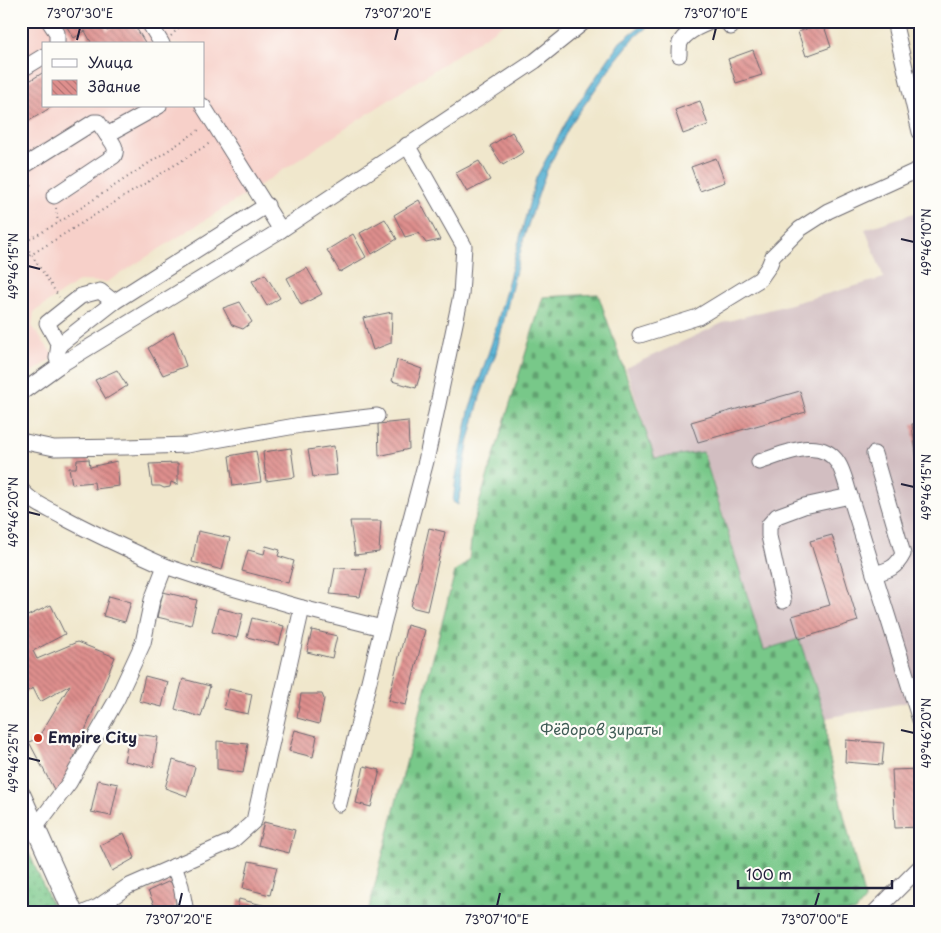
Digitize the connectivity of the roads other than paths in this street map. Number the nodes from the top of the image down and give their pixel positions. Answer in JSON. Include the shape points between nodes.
{"nodes":[{"id":1,"x":50,"y":21,"type":"edge"},
{"id":2,"x":148,"y":21,"type":"edge"},
{"id":3,"x":585,"y":21,"type":"edge"},
{"id":4,"x":713,"y":21,"type":"edge"},
{"id":5,"x":894,"y":21,"type":"edge"},
{"id":6,"x":166,"y":41,"type":"edge"},
{"id":7,"x":57,"y":42,"type":"edge"},
{"id":8,"x":679,"y":55,"type":"dead end"},
{"id":9,"x":42,"y":57,"type":"edge"},
{"id":10,"x":21,"y":70,"type":"edge"},
{"id":11,"x":154,"y":108,"type":"edge"},
{"id":12,"x":204,"y":108,"type":"edge"},
{"id":13,"x":920,"y":132,"type":"edge"},
{"id":14,"x":107,"y":135,"type":"junction"},
{"id":15,"x":407,"y":145,"type":"junction"},
{"id":16,"x":28,"y":164,"type":"dead end"},
{"id":17,"x":920,"y":168,"type":"edge"},
{"id":18,"x":54,"y":196,"type":"road end"},
{"id":19,"x":267,"y":205,"type":"junction"},
{"id":20,"x":282,"y":230,"type":"junction"},
{"id":21,"x":114,"y":302,"type":"junction"},
{"id":22,"x":640,"y":335,"type":"dead end"},
{"id":23,"x":59,"y":345,"type":"junction"},
{"id":24,"x":60,"y":365,"type":"junction"},
{"id":25,"x":21,"y":393,"type":"edge"},
{"id":26,"x":377,"y":416,"type":"dead end"},
{"id":27,"x":21,"y":441,"type":"edge"},
{"id":28,"x":874,"y":454,"type":"dead end"},
{"id":29,"x":759,"y":462,"type":"dead end"},
{"id":30,"x":21,"y":488,"type":"edge"},
{"id":31,"x":850,"y":496,"type":"junction"},
{"id":32,"x":165,"y":566,"type":"junction"},
{"id":33,"x":874,"y":574,"type":"junction"},
{"id":34,"x":783,"y":601,"type":"dead end"},
{"id":35,"x":302,"y":608,"type":"junction"},
{"id":36,"x":382,"y":628,"type":"junction"},
{"id":37,"x":920,"y":720,"type":"edge"},
{"id":38,"x":21,"y":795,"type":"edge"},
{"id":39,"x":339,"y":804,"type":"dead end"},
{"id":40,"x":35,"y":828,"type":"junction"},
{"id":41,"x":174,"y":866,"type":"junction"},
{"id":42,"x":920,"y":867,"type":"edge"},
{"id":43,"x":73,"y":912,"type":"edge"},
{"id":44,"x":86,"y":912,"type":"edge"},
{"id":45,"x":186,"y":912,"type":"edge"},
{"id":46,"x":875,"y":912,"type":"edge"}],
"edges":[{"from":1,"to":7,"type":"street","via":[[57,33]]},
{"from":2,"to":6,"type":"street"},
{"from":3,"to":15,"type":"street","via":[[535,61]]},
{"from":4,"to":8,"type":"street","via":[[684,38]]},
{"from":5,"to":13,"type":"street"},
{"from":9,"to":10,"type":"street"},
{"from":11,"to":14,"type":"street"},
{"from":12,"to":19,"type":"street"},
{"from":14,"to":16,"type":"street","via":[[98,122],[94,122]]},
{"from":14,"to":18,"type":"street","via":[[116,148],[114,156]]},
{"from":15,"to":20,"type":"street"},
{"from":15,"to":36,"type":"street","via":[[464,246],[461,295],[426,461]]},
{"from":17,"to":22,"type":"street","via":[[828,211],[800,229],[773,256],[760,279],[698,316]]},
{"from":19,"to":20,"type":"street"},
{"from":19,"to":21,"type":"street"},
{"from":20,"to":24,"type":"street"},
{"from":21,"to":23,"type":"street"},
{"from":21,"to":23,"type":"street","via":[[100,291],[81,296],[47,324]]},
{"from":23,"to":24,"type":"street","via":[[57,358]]},
{"from":24,"to":25,"type":"street"},
{"from":26,"to":27,"type":"street","via":[[301,425],[187,445],[54,448]]},
{"from":28,"to":33,"type":"street","via":[[903,554],[890,570]]},
{"from":29,"to":31,"type":"street","via":[[804,448],[826,452],[838,462]]},
{"from":30,"to":32,"type":"street","via":[[24,494],[42,505]]},
{"from":31,"to":33,"type":"street"},
{"from":31,"to":34,"type":"street","via":[[804,506],[777,516],[769,525]]},
{"from":32,"to":35,"type":"street"},
{"from":32,"to":40,"type":"street","via":[[152,600],[143,643],[117,699],[69,783]]},
{"from":33,"to":37,"type":"street"},
{"from":35,"to":36,"type":"street"},
{"from":35,"to":41,"type":"street","via":[[254,820],[232,841]]},
{"from":36,"to":39,"type":"street"},
{"from":38,"to":40,"type":"main road"},
{"from":40,"to":43,"type":"main road"},
{"from":41,"to":44,"type":"street","via":[[127,887]]},
{"from":41,"to":45,"type":"street"},
{"from":42,"to":46,"type":"street"}]}
